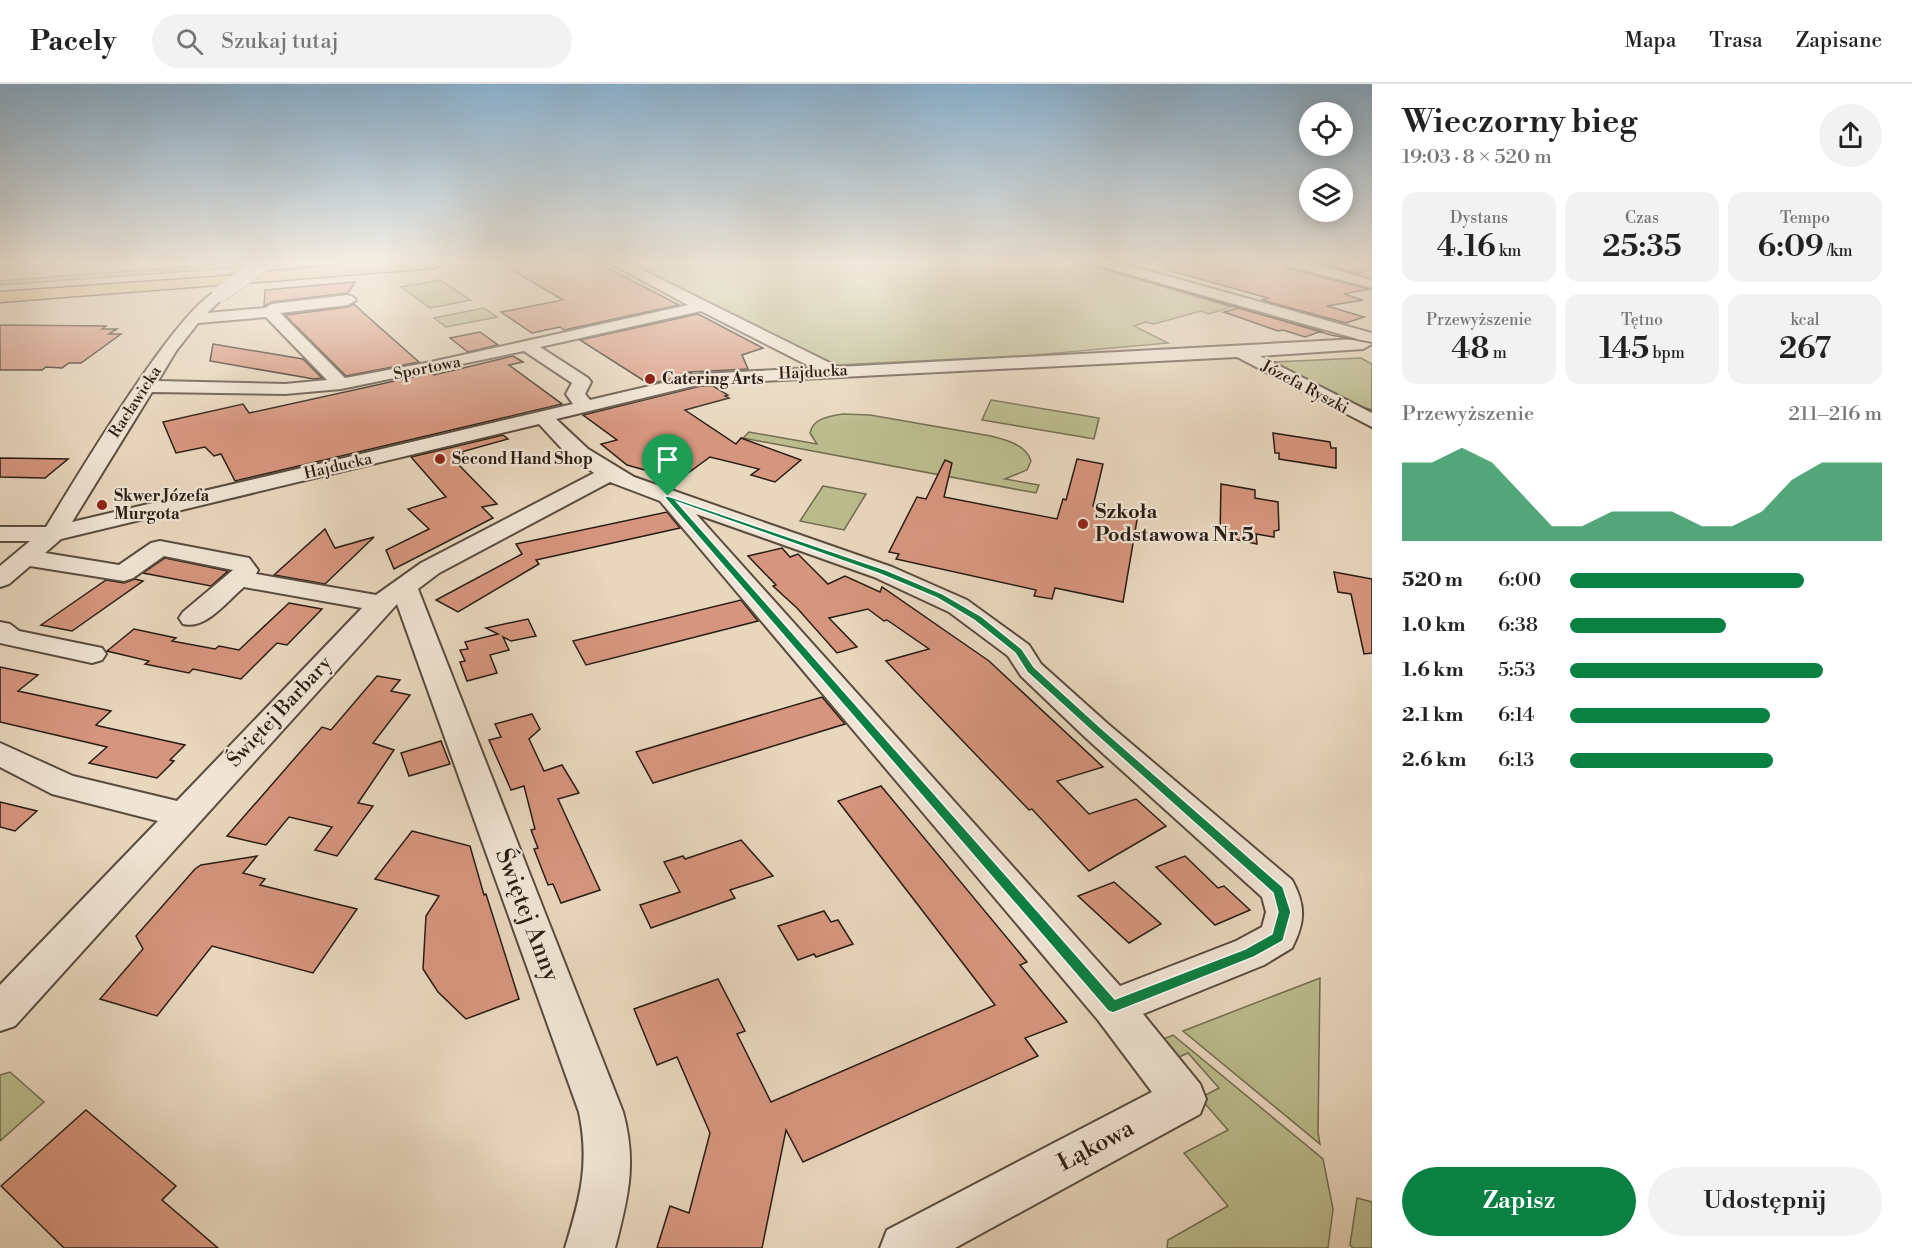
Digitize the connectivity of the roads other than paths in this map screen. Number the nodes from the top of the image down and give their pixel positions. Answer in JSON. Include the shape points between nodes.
{"nodes":[{"id":1,"x":211,"y":317,"type":"edge"},
{"id":2,"x":275,"y":317,"type":"edge"},
{"id":3,"x":652,"y":317,"type":"edge"},
{"id":4,"x":725,"y":317,"type":"edge"},
{"id":5,"x":1297,"y":317,"type":"edge"},
{"id":6,"x":192,"y":319,"type":"joint"},
{"id":7,"x":1371,"y":338,"type":"edge"},
{"id":8,"x":527,"y":346,"type":"junction"},
{"id":9,"x":1239,"y":352,"type":"junction"},
{"id":10,"x":834,"y":371,"type":"junction"},
{"id":11,"x":341,"y":384,"type":"junction"},
{"id":12,"x":147,"y":386,"type":"junction"},
{"id":13,"x":585,"y":406,"type":"junction"},
{"id":14,"x":543,"y":416,"type":"junction"},
{"id":15,"x":1372,"y":422,"type":"edge"},
{"id":16,"x":609,"y":474,"type":"junction"},
{"id":17,"x":668,"y":496,"type":"junction"},
{"id":18,"x":0,"y":534,"type":"edge"},
{"id":19,"x":53,"y":534,"type":"junction"},
{"id":20,"x":27,"y":558,"type":"junction"},
{"id":21,"x":238,"y":578,"type":"junction"},
{"id":22,"x":0,"y":579,"type":"edge"},
{"id":23,"x":392,"y":596,"type":"junction"},
{"id":24,"x":192,"y":618,"type":"dead end"},
{"id":25,"x":0,"y":630,"type":"edge"},
{"id":26,"x":92,"y":654,"type":"dead end"},
{"id":27,"x":0,"y":754,"type":"edge"},
{"id":28,"x":184,"y":815,"type":"junction"},
{"id":29,"x":1113,"y":1006,"type":"junction"},
{"id":30,"x":0,"y":1013,"type":"edge"},
{"id":31,"x":590,"y":1248,"type":"edge"},
{"id":32,"x":905,"y":1248,"type":"edge"}],
"edges":[{"from":1,"to":6,"type":"street"},
{"from":2,"to":11,"type":"street"},
{"from":3,"to":8,"type":"street","name":"Sportowa"},
{"from":4,"to":10,"type":"street"},
{"from":5,"to":7,"type":"street"},
{"from":6,"to":12,"type":"street","name":"Racławicka"},
{"from":7,"to":9,"type":"street","name":"Hajducka","via":[[1363,344],[1343,347]]},
{"from":8,"to":11,"type":"street","name":"Sportowa"},
{"from":8,"to":13,"type":"street","via":[[582,382],[574,394]]},
{"from":9,"to":10,"type":"street","name":"Hajducka"},
{"from":9,"to":15,"type":"street","name":"Józefa Ryszki"},
{"from":10,"to":13,"type":"street","name":"Hajducka","via":[[701,379]]},
{"from":11,"to":12,"type":"street","name":"Sportowa","via":[[285,389]]},
{"from":12,"to":19,"type":"street","name":"Racławicka"},
{"from":13,"to":14,"type":"street","name":"Hajducka"},
{"from":14,"to":16,"type":"street","via":[[563,441]]},
{"from":14,"to":19,"type":"street","name":"Hajducka"},
{"from":16,"to":17,"type":"street"},
{"from":16,"to":23,"type":"street","name":"Świętej Barbary","via":[[430,568]]},
{"from":17,"to":29,"type":"street"},
{"from":17,"to":29,"type":"street","via":[[883,572],[958,606],[1019,651],[1031,670],[1097,731],[1279,890],[1285,912],[1278,937],[1250,953]]},
{"from":18,"to":19,"type":"street","name":"Hajducka"},
{"from":19,"to":20,"type":"street"},
{"from":20,"to":21,"type":"street","via":[[124,573],[160,548],[240,563],[246,570]]},
{"from":20,"to":22,"type":"street"},
{"from":21,"to":23,"type":"street"},
{"from":21,"to":24,"type":"street"},
{"from":23,"to":28,"type":"street","name":"Świętej Barbary"},
{"from":23,"to":31,"type":"street","name":"Świętej Anny","via":[[608,1134],[610,1163],[605,1196]]},
{"from":25,"to":26,"type":"street","via":[[10,637]]},
{"from":27,"to":28,"type":"street","via":[[64,786]]},
{"from":28,"to":30,"type":"street","name":"Świętej Barbary"},
{"from":29,"to":32,"type":"street","name":"Łąkowa","via":[[1184,1099]]}]}
